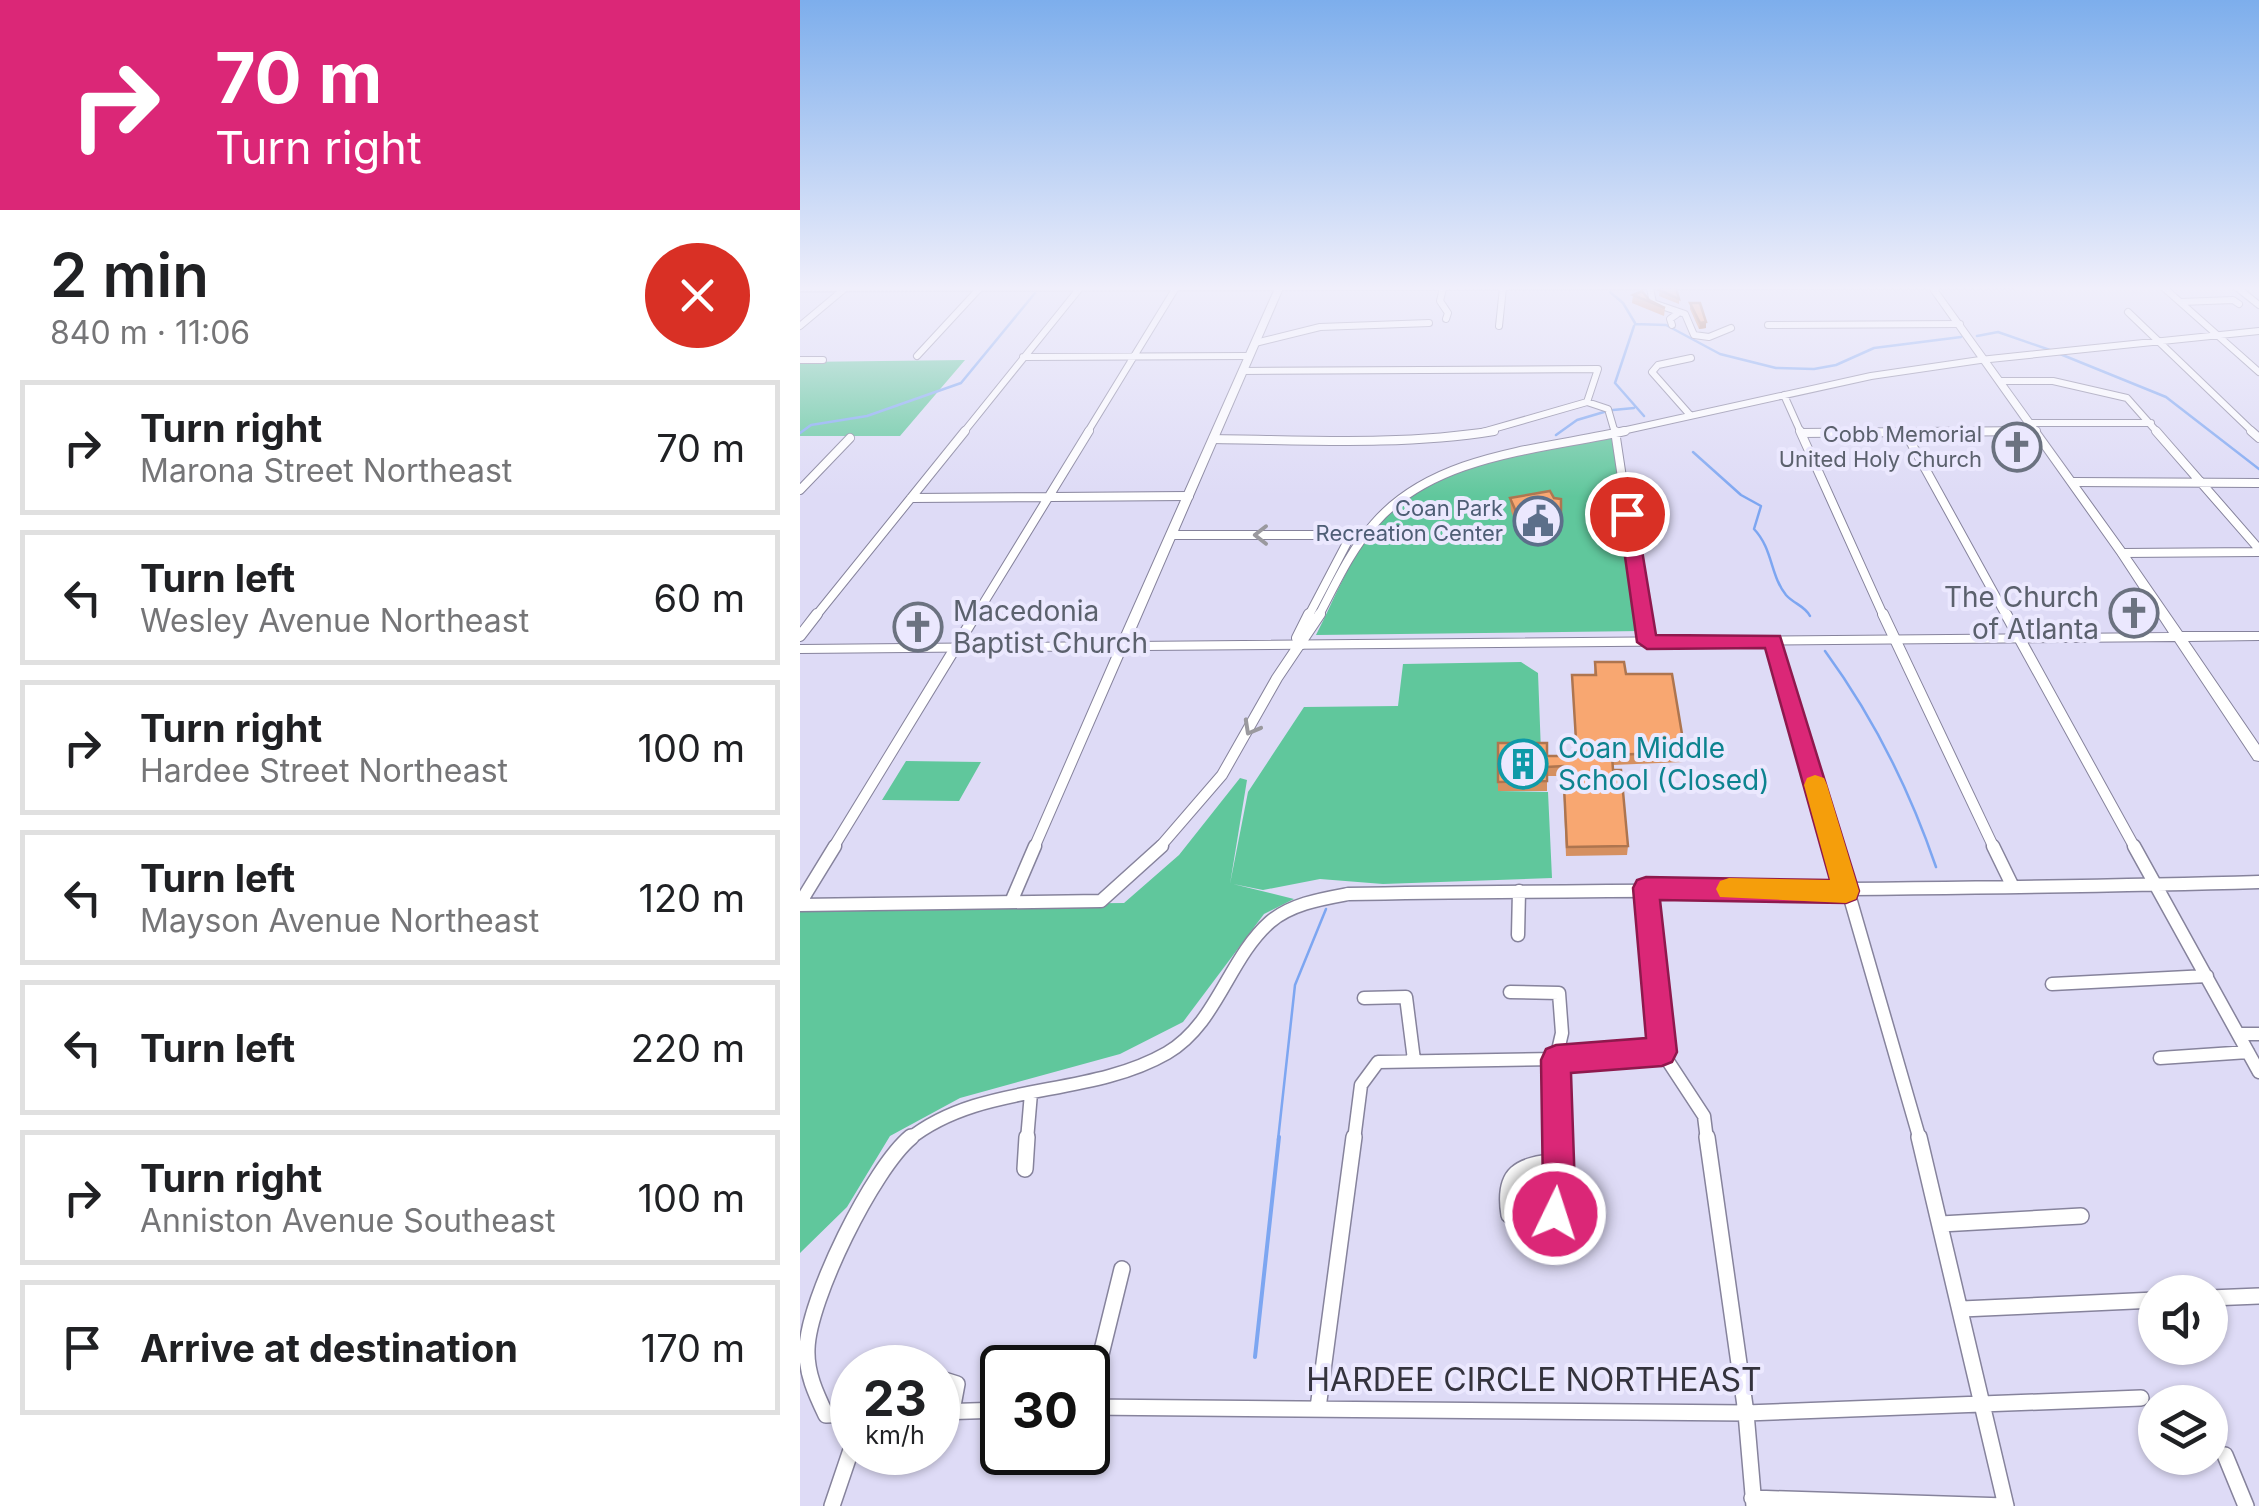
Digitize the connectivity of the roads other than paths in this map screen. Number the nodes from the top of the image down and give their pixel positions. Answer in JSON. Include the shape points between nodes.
{"nodes":[{"id":1,"x":1104,"y":356,"type":"edge"},
{"id":2,"x":1136,"y":356,"type":"edge"},
{"id":3,"x":1248,"y":356,"type":"edge"},
{"id":4,"x":1982,"y":356,"type":"edge"},
{"id":5,"x":2019,"y":356,"type":"edge"},
{"id":6,"x":2173,"y":356,"type":"edge"},
{"id":7,"x":1023,"y":357,"type":"joint"},
{"id":8,"x":1691,"y":358,"type":"dead end"},
{"id":9,"x":800,"y":360,"type":"edge"},
{"id":10,"x":823,"y":360,"type":"dead end"},
{"id":11,"x":1985,"y":360,"type":"junction"},
{"id":12,"x":1242,"y":371,"type":"junction"},
{"id":13,"x":2000,"y":381,"type":"junction"},
{"id":14,"x":1784,"y":394,"type":"junction"},
{"id":15,"x":1587,"y":402,"type":"junction"},
{"id":16,"x":1690,"y":415,"type":"junction"},
{"id":17,"x":2151,"y":423,"type":"junction"},
{"id":18,"x":2034,"y":427,"type":"junction"},
{"id":19,"x":1615,"y":432,"type":"junction"},
{"id":20,"x":1905,"y":432,"type":"junction"},
{"id":21,"x":1801,"y":433,"type":"junction"},
{"id":22,"x":850,"y":438,"type":"dead end"},
{"id":23,"x":2259,"y":438,"type":"edge"},
{"id":24,"x":1213,"y":439,"type":"junction"},
{"id":25,"x":2073,"y":482,"type":"junction"},
{"id":26,"x":2259,"y":482,"type":"edge"},
{"id":27,"x":2203,"y":483,"type":"junction"},
{"id":28,"x":800,"y":490,"type":"edge"},
{"id":29,"x":1188,"y":496,"type":"junction"},
{"id":30,"x":1047,"y":497,"type":"junction"},
{"id":31,"x":911,"y":498,"type":"junction"},
{"id":32,"x":1172,"y":535,"type":"junction"},
{"id":33,"x":2259,"y":550,"type":"edge"},
{"id":34,"x":2122,"y":553,"type":"junction"},
{"id":35,"x":800,"y":636,"type":"edge"},
{"id":36,"x":2259,"y":636,"type":"edge"},
{"id":37,"x":2176,"y":637,"type":"junction"},
{"id":38,"x":2018,"y":638,"type":"junction"},
{"id":39,"x":1773,"y":640,"type":"junction"},
{"id":40,"x":1895,"y":640,"type":"junction"},
{"id":41,"x":1647,"y":642,"type":"junction"},
{"id":42,"x":1300,"y":645,"type":"junction"},
{"id":43,"x":1122,"y":646,"type":"junction"},
{"id":44,"x":960,"y":648,"type":"junction"},
{"id":45,"x":800,"y":649,"type":"edge"},
{"id":46,"x":2259,"y":756,"type":"edge"},
{"id":47,"x":2259,"y":882,"type":"edge"},
{"id":48,"x":2156,"y":884,"type":"junction"},
{"id":49,"x":2013,"y":887,"type":"junction"},
{"id":50,"x":1646,"y":888,"type":"junction"},
{"id":51,"x":1519,"y":891,"type":"junction"},
{"id":52,"x":1846,"y":891,"type":"junction"},
{"id":53,"x":1011,"y":902,"type":"junction"},
{"id":54,"x":800,"y":904,"type":"edge"},
{"id":55,"x":1518,"y":935,"type":"dead end"},
{"id":56,"x":2207,"y":976,"type":"junction"},
{"id":57,"x":2052,"y":984,"type":"dead end"},
{"id":58,"x":1510,"y":992,"type":"dead end"},
{"id":59,"x":1364,"y":998,"type":"dead end"},
{"id":60,"x":2238,"y":1034,"type":"junction"},
{"id":61,"x":2259,"y":1034,"type":"edge"},
{"id":62,"x":1662,"y":1052,"type":"junction"},
{"id":63,"x":2248,"y":1052,"type":"junction"},
{"id":64,"x":2160,"y":1058,"type":"dead end"},
{"id":65,"x":1414,"y":1060,"type":"junction"},
{"id":66,"x":1556,"y":1060,"type":"junction"},
{"id":67,"x":2259,"y":1072,"type":"edge"},
{"id":68,"x":1031,"y":1092,"type":"junction"},
{"id":69,"x":1558,"y":1161,"type":"junction"},
{"id":70,"x":1025,"y":1170,"type":"dead end"},
{"id":71,"x":2080,"y":1216,"type":"dead end"},
{"id":72,"x":1941,"y":1224,"type":"junction"},
{"id":73,"x":1122,"y":1269,"type":"dead end"},
{"id":74,"x":2259,"y":1296,"type":"edge"},
{"id":75,"x":2228,"y":1297,"type":"edge"},
{"id":76,"x":2138,"y":1301,"type":"edge"},
{"id":77,"x":1962,"y":1309,"type":"junction"},
{"id":78,"x":1103,"y":1345,"type":"edge"},
{"id":79,"x":2138,"y":1398,"type":"edge"},
{"id":80,"x":1979,"y":1403,"type":"junction"},
{"id":81,"x":1110,"y":1406,"type":"edge"},
{"id":82,"x":1318,"y":1408,"type":"junction"},
{"id":83,"x":1746,"y":1413,"type":"junction"},
{"id":84,"x":830,"y":1414,"type":"edge"},
{"id":85,"x":2228,"y":1462,"type":"edge"},
{"id":86,"x":843,"y":1475,"type":"edge"},
{"id":87,"x":1753,"y":1502,"type":"edge"},
{"id":88,"x":832,"y":1506,"type":"edge"},
{"id":89,"x":2006,"y":1506,"type":"edge"},
{"id":90,"x":2246,"y":1506,"type":"edge"}],
"edges":[{"from":1,"to":7,"type":"street"},
{"from":2,"to":30,"type":"street"},
{"from":3,"to":12,"type":"street"},
{"from":4,"to":11,"type":"street"},
{"from":5,"to":11,"type":"street"},
{"from":6,"to":23,"type":"street"},
{"from":7,"to":31,"type":"street"},
{"from":8,"to":16,"type":"street","via":[[1652,372]]},
{"from":9,"to":10,"type":"street"},
{"from":11,"to":13,"type":"street"},
{"from":11,"to":14,"type":"street"},
{"from":12,"to":15,"type":"street","via":[[1598,370]]},
{"from":12,"to":24,"type":"street"},
{"from":13,"to":17,"type":"street","via":[[2053,380],[2127,398]]},
{"from":13,"to":18,"type":"street"},
{"from":14,"to":16,"type":"street"},
{"from":14,"to":21,"type":"street"},
{"from":15,"to":19,"type":"street","via":[[1608,409]]},
{"from":15,"to":24,"type":"street","via":[[1504,429],[1456,436]]},
{"from":16,"to":19,"type":"street"},
{"from":17,"to":18,"type":"street"},
{"from":17,"to":27,"type":"street"},
{"from":18,"to":20,"type":"street"},
{"from":18,"to":25,"type":"street"},
{"from":19,"to":41,"type":"street"},
{"from":19,"to":42,"type":"street","via":[[1470,463],[1398,498],[1362,535]]},
{"from":20,"to":21,"type":"street"},
{"from":20,"to":38,"type":"street"},
{"from":21,"to":40,"type":"street"},
{"from":22,"to":28,"type":"street"},
{"from":24,"to":29,"type":"street"},
{"from":25,"to":27,"type":"street"},
{"from":25,"to":34,"type":"street"},
{"from":26,"to":27,"type":"street"},
{"from":27,"to":33,"type":"street"},
{"from":29,"to":30,"type":"street"},
{"from":29,"to":32,"type":"street"},
{"from":30,"to":31,"type":"street"},
{"from":30,"to":44,"type":"street"},
{"from":31,"to":35,"type":"street"},
{"from":42,"to":32,"type":"street","one_way":true,"via":[[1298,636],[1351,535]]},
{"from":32,"to":43,"type":"street"},
{"from":33,"to":34,"type":"street"},
{"from":34,"to":37,"type":"street"},
{"from":36,"to":37,"type":"street"},
{"from":37,"to":38,"type":"street"},
{"from":37,"to":46,"type":"street"},
{"from":38,"to":40,"type":"street"},
{"from":38,"to":48,"type":"street"},
{"from":39,"to":40,"type":"street"},
{"from":39,"to":41,"type":"street"},
{"from":39,"to":52,"type":"street"},
{"from":40,"to":49,"type":"street"},
{"from":41,"to":42,"type":"street"},
{"from":42,"to":43,"type":"street"},
{"from":42,"to":53,"type":"street","one_way":true,"via":[[1238,752],[1174,836],[1101,900]]},
{"from":43,"to":44,"type":"street"},
{"from":43,"to":53,"type":"street"},
{"from":44,"to":45,"type":"street"},
{"from":44,"to":54,"type":"street"},
{"from":47,"to":48,"type":"street"},
{"from":48,"to":49,"type":"street"},
{"from":48,"to":56,"type":"street"},
{"from":49,"to":52,"type":"street"},
{"from":50,"to":51,"type":"street"},
{"from":50,"to":52,"type":"street"},
{"from":50,"to":62,"type":"street"},
{"from":51,"to":55,"type":"street"},
{"from":51,"to":68,"type":"street","via":[[1305,900],[1266,922],[1184,1042],[1146,1062]]},
{"from":52,"to":72,"type":"street"},
{"from":53,"to":54,"type":"street"},
{"from":56,"to":57,"type":"street"},
{"from":56,"to":60,"type":"street"},
{"from":58,"to":66,"type":"street","via":[[1560,993]]},
{"from":59,"to":65,"type":"street","via":[[1406,998]]},
{"from":60,"to":61,"type":"street"},
{"from":60,"to":63,"type":"street"},
{"from":62,"to":66,"type":"street"},
{"from":62,"to":83,"type":"street","via":[[1704,1116]]},
{"from":63,"to":64,"type":"street"},
{"from":63,"to":67,"type":"street"},
{"from":65,"to":66,"type":"street"},
{"from":65,"to":82,"type":"street","via":[[1378,1062],[1361,1085]]},
{"from":66,"to":69,"type":"street"},
{"from":68,"to":70,"type":"street"},
{"from":68,"to":84,"type":"street","via":[[929,1124],[904,1143],[859,1214],[806,1327],[807,1390]]},
{"from":69,"to":69,"type":"street","via":[[1555,1214],[1544,1225],[1526,1226],[1509,1215],[1514,1172]]},
{"from":71,"to":72,"type":"street"},
{"from":72,"to":77,"type":"street"},
{"from":73,"to":78,"type":"street"},
{"from":74,"to":75,"type":"street"},
{"from":76,"to":77,"type":"street"},
{"from":77,"to":80,"type":"street"},
{"from":79,"to":80,"type":"street","name":"HARDEE CIRCLE NORTHEAST"},
{"from":80,"to":83,"type":"street","name":"HARDEE CIRCLE NORTHEAST"},
{"from":80,"to":89,"type":"street"},
{"from":81,"to":82,"type":"street","name":"HARDEE CIRCLE NORTHEAST"},
{"from":82,"to":83,"type":"street","name":"HARDEE CIRCLE NORTHEAST"},
{"from":83,"to":87,"type":"street"},
{"from":85,"to":90,"type":"street"},
{"from":86,"to":88,"type":"street"},
{"from":87,"to":89,"type":"street"}]}
